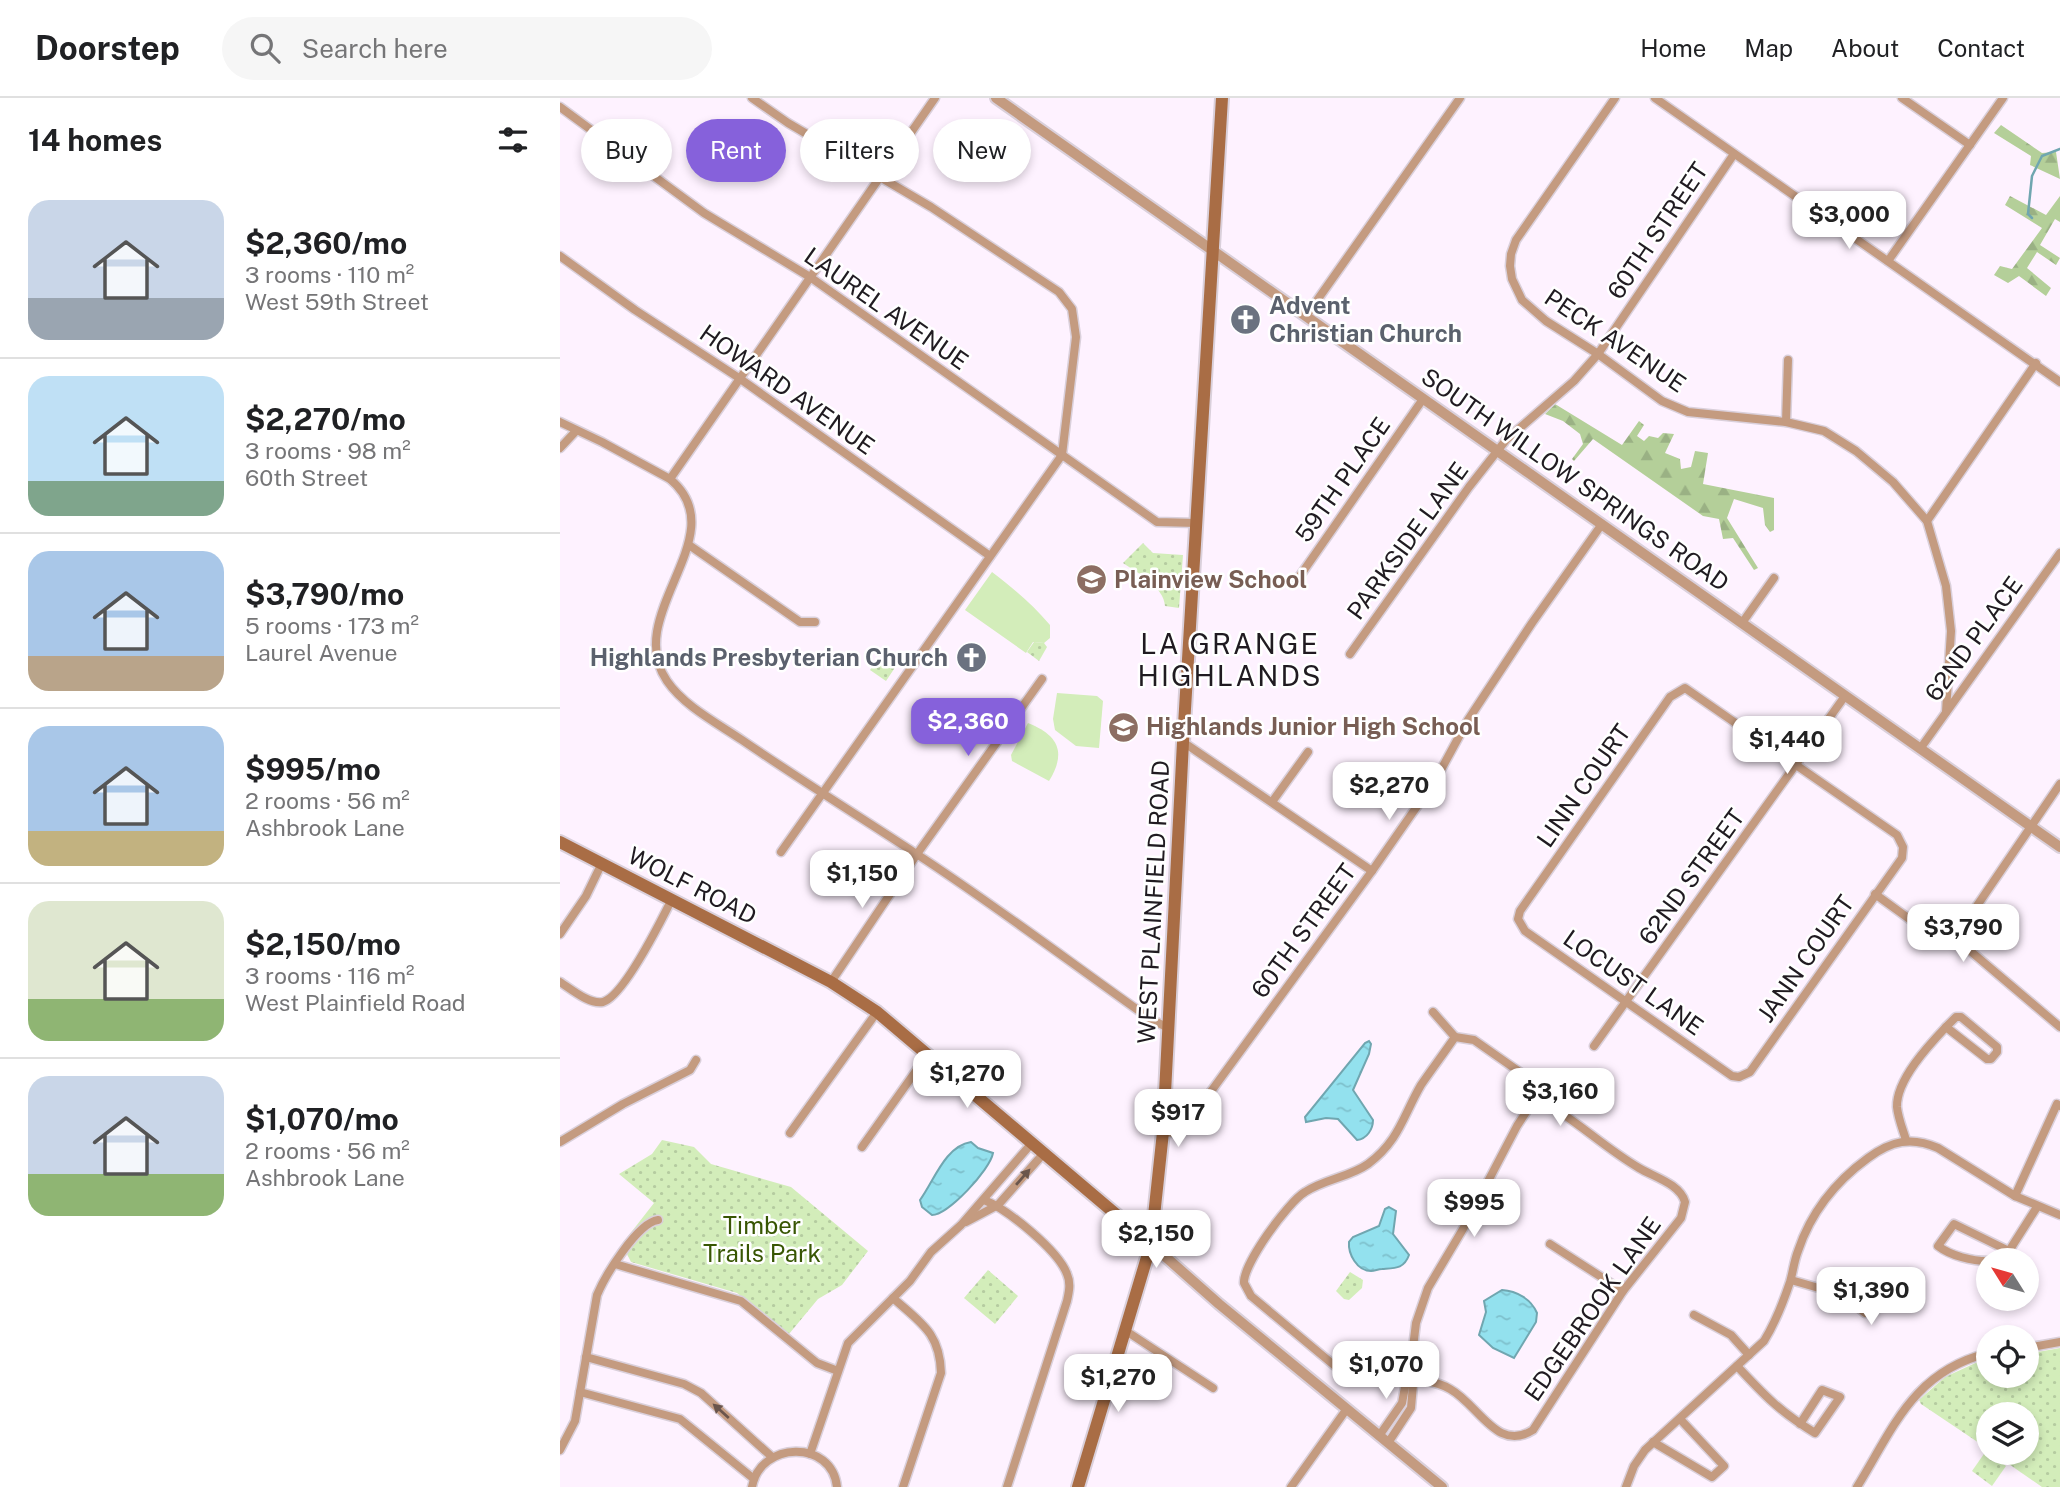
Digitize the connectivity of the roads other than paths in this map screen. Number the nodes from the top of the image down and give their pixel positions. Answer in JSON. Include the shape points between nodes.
{"nodes":[{"id":1,"x":752,"y":98,"type":"edge"},
{"id":2,"x":935,"y":98,"type":"edge"},
{"id":3,"x":996,"y":98,"type":"edge"},
{"id":4,"x":1222,"y":98,"type":"edge"},
{"id":5,"x":1460,"y":98,"type":"edge"},
{"id":6,"x":1615,"y":98,"type":"edge"},
{"id":7,"x":1655,"y":98,"type":"edge"},
{"id":8,"x":1902,"y":98,"type":"edge"},
{"id":9,"x":2003,"y":98,"type":"edge"},
{"id":10,"x":560,"y":107,"type":"edge"},
{"id":11,"x":919,"y":121,"type":"edge"},
{"id":12,"x":800,"y":129,"type":"edge"},
{"id":13,"x":1970,"y":145,"type":"junction"},
{"id":14,"x":1734,"y":154,"type":"junction"},
{"id":15,"x":877,"y":182,"type":"edge"},
{"id":16,"x":890,"y":182,"type":"edge"},
{"id":17,"x":1212,"y":250,"type":"junction"},
{"id":18,"x":560,"y":256,"type":"edge"},
{"id":19,"x":1888,"y":261,"type":"junction"},
{"id":20,"x":810,"y":277,"type":"junction"},
{"id":21,"x":1307,"y":316,"type":"junction"},
{"id":22,"x":1598,"y":354,"type":"junction"},
{"id":23,"x":1787,"y":360,"type":"dead end"},
{"id":24,"x":2036,"y":363,"type":"junction"},
{"id":25,"x":738,"y":378,"type":"junction"},
{"id":26,"x":2060,"y":382,"type":"edge"},
{"id":27,"x":1423,"y":399,"type":"junction"},
{"id":28,"x":560,"y":422,"type":"edge"},
{"id":29,"x":1786,"y":422,"type":"junction"},
{"id":30,"x":576,"y":431,"type":"junction"},
{"id":31,"x":560,"y":449,"type":"edge"},
{"id":32,"x":1498,"y":451,"type":"junction"},
{"id":33,"x":1062,"y":456,"type":"junction"},
{"id":34,"x":670,"y":479,"type":"junction"},
{"id":35,"x":1927,"y":521,"type":"junction"},
{"id":36,"x":1196,"y":523,"type":"junction"},
{"id":37,"x":1602,"y":524,"type":"junction"},
{"id":38,"x":689,"y":545,"type":"junction"},
{"id":39,"x":2060,"y":553,"type":"edge"},
{"id":40,"x":990,"y":556,"type":"junction"},
{"id":41,"x":1774,"y":578,"type":"dead end"},
{"id":42,"x":1295,"y":583,"type":"dead end"},
{"id":43,"x":815,"y":622,"type":"dead end"},
{"id":44,"x":1742,"y":623,"type":"junction"},
{"id":45,"x":1350,"y":654,"type":"dead end"},
{"id":46,"x":1042,"y":679,"type":"dead end"},
{"id":47,"x":1845,"y":696,"type":"junction"},
{"id":48,"x":1946,"y":712,"type":"junction"},
{"id":49,"x":1183,"y":742,"type":"junction"},
{"id":50,"x":1920,"y":749,"type":"junction"},
{"id":51,"x":1308,"y":752,"type":"dead end"},
{"id":52,"x":1796,"y":765,"type":"junction"},
{"id":53,"x":2060,"y":784,"type":"edge"},
{"id":54,"x":821,"y":794,"type":"junction"},
{"id":55,"x":1272,"y":802,"type":"junction"},
{"id":56,"x":2030,"y":826,"type":"junction"},
{"id":57,"x":560,"y":842,"type":"edge"},
{"id":58,"x":2060,"y":847,"type":"edge"},
{"id":59,"x":781,"y":852,"type":"dead end"},
{"id":60,"x":917,"y":854,"type":"junction"},
{"id":61,"x":602,"y":863,"type":"junction"},
{"id":62,"x":1372,"y":871,"type":"junction"},
{"id":63,"x":1875,"y":894,"type":"junction"},
{"id":64,"x":672,"y":899,"type":"junction"},
{"id":65,"x":1520,"y":911,"type":"joint"},
{"id":66,"x":560,"y":934,"type":"edge"},
{"id":67,"x":1955,"y":939,"type":"junction"},
{"id":68,"x":560,"y":982,"type":"edge"},
{"id":69,"x":831,"y":982,"type":"junction"},
{"id":70,"x":1626,"y":1002,"type":"junction"},
{"id":71,"x":877,"y":1012,"type":"junction"},
{"id":72,"x":1433,"y":1012,"type":"dead end"},
{"id":73,"x":1946,"y":1027,"type":"junction"},
{"id":74,"x":2060,"y":1027,"type":"edge"},
{"id":75,"x":1168,"y":1028,"type":"junction"},
{"id":76,"x":1455,"y":1037,"type":"junction"},
{"id":77,"x":1594,"y":1046,"type":"dead end"},
{"id":78,"x":928,"y":1054,"type":"junction"},
{"id":79,"x":696,"y":1060,"type":"dead end"},
{"id":80,"x":1739,"y":1077,"type":"joint"},
{"id":81,"x":1536,"y":1097,"type":"junction"},
{"id":82,"x":2060,"y":1106,"type":"edge"},
{"id":83,"x":2056,"y":1121,"type":"edge"},
{"id":84,"x":1163,"y":1132,"type":"junction"},
{"id":85,"x":790,"y":1133,"type":"dead end"},
{"id":86,"x":1906,"y":1140,"type":"junction"},
{"id":87,"x":560,"y":1142,"type":"edge"},
{"id":88,"x":1032,"y":1143,"type":"junction"},
{"id":89,"x":862,"y":1147,"type":"dead end"},
{"id":90,"x":1044,"y":1153,"type":"junction"},
{"id":91,"x":2015,"y":1196,"type":"junction"},
{"id":92,"x":984,"y":1200,"type":"junction"},
{"id":93,"x":998,"y":1205,"type":"junction"},
{"id":94,"x":2037,"y":1207,"type":"junction"},
{"id":95,"x":2060,"y":1215,"type":"edge"},
{"id":96,"x":658,"y":1220,"type":"dead end"},
{"id":97,"x":961,"y":1225,"type":"junction"},
{"id":98,"x":1151,"y":1244,"type":"junction"},
{"id":99,"x":1550,"y":1244,"type":"dead end"},
{"id":100,"x":2003,"y":1248,"type":"edge"},
{"id":101,"x":2011,"y":1248,"type":"edge"},
{"id":102,"x":1976,"y":1259,"type":"edge"},
{"id":103,"x":615,"y":1264,"type":"junction"},
{"id":104,"x":1791,"y":1280,"type":"junction"},
{"id":105,"x":1623,"y":1291,"type":"junction"},
{"id":106,"x":1843,"y":1295,"type":"dead end"},
{"id":107,"x":893,"y":1298,"type":"junction"},
{"id":108,"x":1694,"y":1315,"type":"dead end"},
{"id":109,"x":1125,"y":1331,"type":"junction"},
{"id":110,"x":2060,"y":1342,"type":"edge"},
{"id":111,"x":2039,"y":1346,"type":"edge"},
{"id":112,"x":1749,"y":1355,"type":"junction"},
{"id":113,"x":586,"y":1357,"type":"junction"},
{"id":114,"x":1976,"y":1357,"type":"edge"},
{"id":115,"x":1737,"y":1366,"type":"junction"},
{"id":116,"x":838,"y":1371,"type":"junction"},
{"id":117,"x":1409,"y":1380,"type":"junction"},
{"id":118,"x":1213,"y":1388,"type":"dead end"},
{"id":119,"x":580,"y":1391,"type":"junction"},
{"id":120,"x":1346,"y":1410,"type":"junction"},
{"id":121,"x":1680,"y":1419,"type":"junction"},
{"id":122,"x":1800,"y":1424,"type":"junction"},
{"id":123,"x":1378,"y":1436,"type":"junction"},
{"id":124,"x":1388,"y":1443,"type":"junction"},
{"id":125,"x":1653,"y":1443,"type":"junction"},
{"id":126,"x":560,"y":1450,"type":"edge"},
{"id":127,"x":810,"y":1454,"type":"junction"},
{"id":128,"x":772,"y":1457,"type":"junction"},
{"id":129,"x":753,"y":1483,"type":"edge"},
{"id":130,"x":837,"y":1487,"type":"edge"},
{"id":131,"x":903,"y":1487,"type":"edge"},
{"id":132,"x":1007,"y":1487,"type":"edge"},
{"id":133,"x":1078,"y":1487,"type":"edge"},
{"id":134,"x":1291,"y":1487,"type":"edge"},
{"id":135,"x":1442,"y":1487,"type":"edge"},
{"id":136,"x":1626,"y":1487,"type":"edge"},
{"id":137,"x":1857,"y":1487,"type":"edge"}],
"edges":[{"from":1,"to":12,"type":"street"},
{"from":2,"to":11,"type":"street"},
{"from":3,"to":17,"type":"street","name":"SOUTH WILLOW SPRINGS ROAD"},
{"from":4,"to":17,"type":"main road","name":"WEST PLAINFIELD ROAD"},
{"from":5,"to":21,"type":"street"},
{"from":6,"to":22,"type":"street","name":"PECK AVENUE","via":[[1511,254],[1512,279],[1521,300]]},
{"from":7,"to":14,"type":"street"},
{"from":8,"to":13,"type":"street"},
{"from":9,"to":13,"type":"street"},
{"from":10,"to":20,"type":"street","name":"LAUREL AVENUE","via":[[704,214]]},
{"from":13,"to":19,"type":"street"},
{"from":14,"to":19,"type":"street"},
{"from":14,"to":22,"type":"street","name":"60TH STREET"},
{"from":15,"to":20,"type":"street"},
{"from":16,"to":33,"type":"street","via":[[1059,292],[1072,309],[1076,337]]},
{"from":17,"to":21,"type":"street","name":"SOUTH WILLOW SPRINGS ROAD"},
{"from":17,"to":36,"type":"main road","name":"WEST PLAINFIELD ROAD"},
{"from":18,"to":25,"type":"street","name":"HOWARD AVENUE"},
{"from":19,"to":24,"type":"street"},
{"from":20,"to":25,"type":"street"},
{"from":20,"to":33,"type":"street","name":"LAUREL AVENUE"},
{"from":21,"to":27,"type":"street","name":"SOUTH WILLOW SPRINGS ROAD"},
{"from":22,"to":29,"type":"street","name":"PECK AVENUE","via":[[1662,401],[1688,412]]},
{"from":22,"to":32,"type":"street","name":"60TH STREET"},
{"from":23,"to":29,"type":"street"},
{"from":24,"to":26,"type":"street"},
{"from":24,"to":35,"type":"street"},
{"from":25,"to":34,"type":"street"},
{"from":25,"to":40,"type":"street","name":"HOWARD AVENUE"},
{"from":27,"to":32,"type":"street","name":"SOUTH WILLOW SPRINGS ROAD"},
{"from":27,"to":42,"type":"street","name":"59TH PLACE"},
{"from":28,"to":30,"type":"street"},
{"from":29,"to":35,"type":"street","name":"PECK AVENUE","via":[[1824,431],[1856,451],[1893,482]]},
{"from":30,"to":31,"type":"street"},
{"from":30,"to":34,"type":"street"},
{"from":32,"to":37,"type":"street","name":"SOUTH WILLOW SPRINGS ROAD"},
{"from":32,"to":45,"type":"street","name":"PARKSIDE LANE"},
{"from":33,"to":36,"type":"street","name":"LAUREL AVENUE","via":[[1157,522]]},
{"from":33,"to":40,"type":"street"},
{"from":34,"to":38,"type":"street","via":[[692,516]]},
{"from":35,"to":48,"type":"street","name":"PECK AVENUE","via":[[1946,586],[1951,631]]},
{"from":36,"to":49,"type":"main road","name":"WEST PLAINFIELD ROAD"},
{"from":37,"to":44,"type":"street","name":"SOUTH WILLOW SPRINGS ROAD"},
{"from":37,"to":62,"type":"street","name":"60TH STREET","via":[[1496,677],[1436,779]]},
{"from":38,"to":43,"type":"street","via":[[800,622]]},
{"from":38,"to":54,"type":"street","via":[[657,628],[663,674],[690,703]]},
{"from":39,"to":48,"type":"street","name":"62ND PLACE"},
{"from":40,"to":54,"type":"street"},
{"from":41,"to":44,"type":"street"},
{"from":44,"to":47,"type":"street","name":"SOUTH WILLOW SPRINGS ROAD"},
{"from":46,"to":60,"type":"street"},
{"from":47,"to":50,"type":"street","name":"SOUTH WILLOW SPRINGS ROAD"},
{"from":47,"to":52,"type":"street","name":"62ND STREET"},
{"from":48,"to":50,"type":"street","name":"62ND PLACE"},
{"from":49,"to":55,"type":"street"},
{"from":49,"to":75,"type":"main road","name":"WEST PLAINFIELD ROAD"},
{"from":50,"to":56,"type":"street","name":"SOUTH WILLOW SPRINGS ROAD"},
{"from":51,"to":55,"type":"street"},
{"from":52,"to":63,"type":"street","name":"JANN COURT","via":[[1897,835],[1902,858]]},
{"from":52,"to":65,"type":"street","name":"LINN COURT","via":[[1685,688],[1670,697]]},
{"from":52,"to":70,"type":"street","name":"62ND STREET"},
{"from":53,"to":56,"type":"street"},
{"from":54,"to":59,"type":"street"},
{"from":54,"to":60,"type":"street"},
{"from":55,"to":62,"type":"street"},
{"from":56,"to":58,"type":"street","name":"SOUTH WILLOW SPRINGS ROAD"},
{"from":56,"to":67,"type":"street"},
{"from":57,"to":61,"type":"main road","name":"WOLF ROAD"},
{"from":60,"to":69,"type":"street"},
{"from":60,"to":75,"type":"street"},
{"from":61,"to":64,"type":"main road","name":"WOLF ROAD"},
{"from":61,"to":66,"type":"street"},
{"from":62,"to":84,"type":"street","name":"60TH STREET","via":[[1185,1127],[1175,1133]]},
{"from":63,"to":67,"type":"street","via":[[1937,938]]},
{"from":63,"to":80,"type":"street","name":"JANN COURT","via":[[1750,1072]]},
{"from":64,"to":68,"type":"street","via":[[637,965],[609,999],[592,1001]]},
{"from":64,"to":69,"type":"main road","name":"WOLF ROAD"},
{"from":65,"to":70,"type":"street","name":"LOCUST LANE","via":[[1518,919],[1525,931]]},
{"from":67,"to":74,"type":"street"},
{"from":69,"to":71,"type":"main road","name":"WOLF ROAD"},
{"from":70,"to":77,"type":"street","name":"62ND STREET"},
{"from":70,"to":80,"type":"street","name":"LOCUST LANE"},
{"from":71,"to":78,"type":"main road","name":"WOLF ROAD"},
{"from":71,"to":85,"type":"street"},
{"from":72,"to":76,"type":"street"},
{"from":73,"to":73,"type":"street","via":[[1987,1059],[1997,1052],[1997,1047],[1961,1017]]},
{"from":73,"to":86,"type":"street","via":[[1902,1085],[1897,1106]]},
{"from":75,"to":84,"type":"main road","name":"WEST PLAINFIELD ROAD"},
{"from":76,"to":81,"type":"street","via":[[1474,1040],[1524,1075]]},
{"from":76,"to":117,"type":"street","via":[[1384,1151],[1366,1165],[1304,1192],[1290,1205],[1243,1278],[1251,1296],[1335,1366],[1351,1374]]},
{"from":78,"to":88,"type":"main road","name":"WOLF ROAD"},
{"from":78,"to":89,"type":"street"},
{"from":79,"to":87,"type":"street","via":[[690,1070]]},
{"from":81,"to":105,"type":"street","name":"EDGEBROOK LANE","via":[[1683,1197],[1681,1218]]},
{"from":81,"to":117,"type":"street","via":[[1428,1288],[1416,1323]]},
{"from":82,"to":83,"type":"street","via":[[2057,1104]]},
{"from":83,"to":91,"type":"street"},
{"from":84,"to":98,"type":"main road","name":"WEST PLAINFIELD ROAD"},
{"from":86,"to":91,"type":"street","via":[[1938,1148]]},
{"from":86,"to":104,"type":"street","via":[[1884,1147],[1833,1188],[1797,1251]]},
{"from":88,"to":90,"type":"main road","name":"WOLF ROAD"},
{"from":88,"to":92,"type":"street"},
{"from":93,"to":90,"type":"street","one_way":true},
{"from":90,"to":98,"type":"main road","name":"WOLF ROAD"},
{"from":91,"to":94,"type":"street"},
{"from":92,"to":93,"type":"street"},
{"from":92,"to":97,"type":"street"},
{"from":93,"to":97,"type":"street"},
{"from":93,"to":132,"type":"street","via":[[1055,1254],[1069,1281],[1067,1301]]},
{"from":94,"to":95,"type":"street"},
{"from":94,"to":101,"type":"street"},
{"from":96,"to":103,"type":"street","via":[[640,1230]]},
{"from":97,"to":107,"type":"street","via":[[940,1242]]},
{"from":98,"to":109,"type":"main road","name":"WEST PLAINFIELD ROAD"},
{"from":98,"to":120,"type":"street","name":"WOLF ROAD"},
{"from":99,"to":105,"type":"street"},
{"from":100,"to":102,"type":"street","via":[[1954,1224],[1938,1246]]},
{"from":103,"to":113,"type":"street","via":[[597,1295]]},
{"from":103,"to":116,"type":"street","via":[[741,1301],[817,1363]]},
{"from":104,"to":106,"type":"street"},
{"from":104,"to":112,"type":"street","via":[[1774,1324]]},
{"from":105,"to":117,"type":"street","name":"EDGEBROOK LANE","via":[[1533,1430],[1522,1437],[1504,1436],[1451,1389]]},
{"from":107,"to":116,"type":"street","via":[[848,1343]]},
{"from":107,"to":131,"type":"street","via":[[929,1329],[941,1357],[941,1373]]},
{"from":108,"to":112,"type":"street","via":[[1731,1335]]},
{"from":109,"to":118,"type":"street"},
{"from":109,"to":133,"type":"main road","name":"WEST PLAINFIELD ROAD"},
{"from":110,"to":111,"type":"street"},
{"from":112,"to":115,"type":"street"},
{"from":113,"to":119,"type":"street"},
{"from":128,"to":113,"type":"street","one_way":true,"via":[[701,1393],[684,1384]]},
{"from":114,"to":137,"type":"street","via":[[1953,1365],[1916,1393]]},
{"from":115,"to":121,"type":"street"},
{"from":115,"to":122,"type":"street","via":[[1773,1404]]},
{"from":116,"to":127,"type":"street"},
{"from":117,"to":123,"type":"street","via":[[1402,1403]]},
{"from":117,"to":124,"type":"street","via":[[1413,1385],[1411,1408]]},
{"from":119,"to":126,"type":"street","via":[[575,1421]]},
{"from":119,"to":129,"type":"street","via":[[680,1419]]},
{"from":120,"to":123,"type":"street","name":"WOLF ROAD"},
{"from":120,"to":134,"type":"street"},
{"from":121,"to":125,"type":"street"},
{"from":121,"to":125,"type":"street","via":[[1724,1466],[1712,1477]]},
{"from":122,"to":122,"type":"street","via":[[1815,1433],[1840,1397],[1822,1390]]},
{"from":123,"to":124,"type":"street","name":"WOLF ROAD"},
{"from":124,"to":135,"type":"street","name":"WOLF ROAD"},
{"from":125,"to":136,"type":"street","via":[[1634,1466]]},
{"from":127,"to":128,"type":"street","via":[[786,1451]]},
{"from":127,"to":130,"type":"street","via":[[831,1469]]},
{"from":128,"to":129,"type":"street","via":[[761,1466]]}]}
